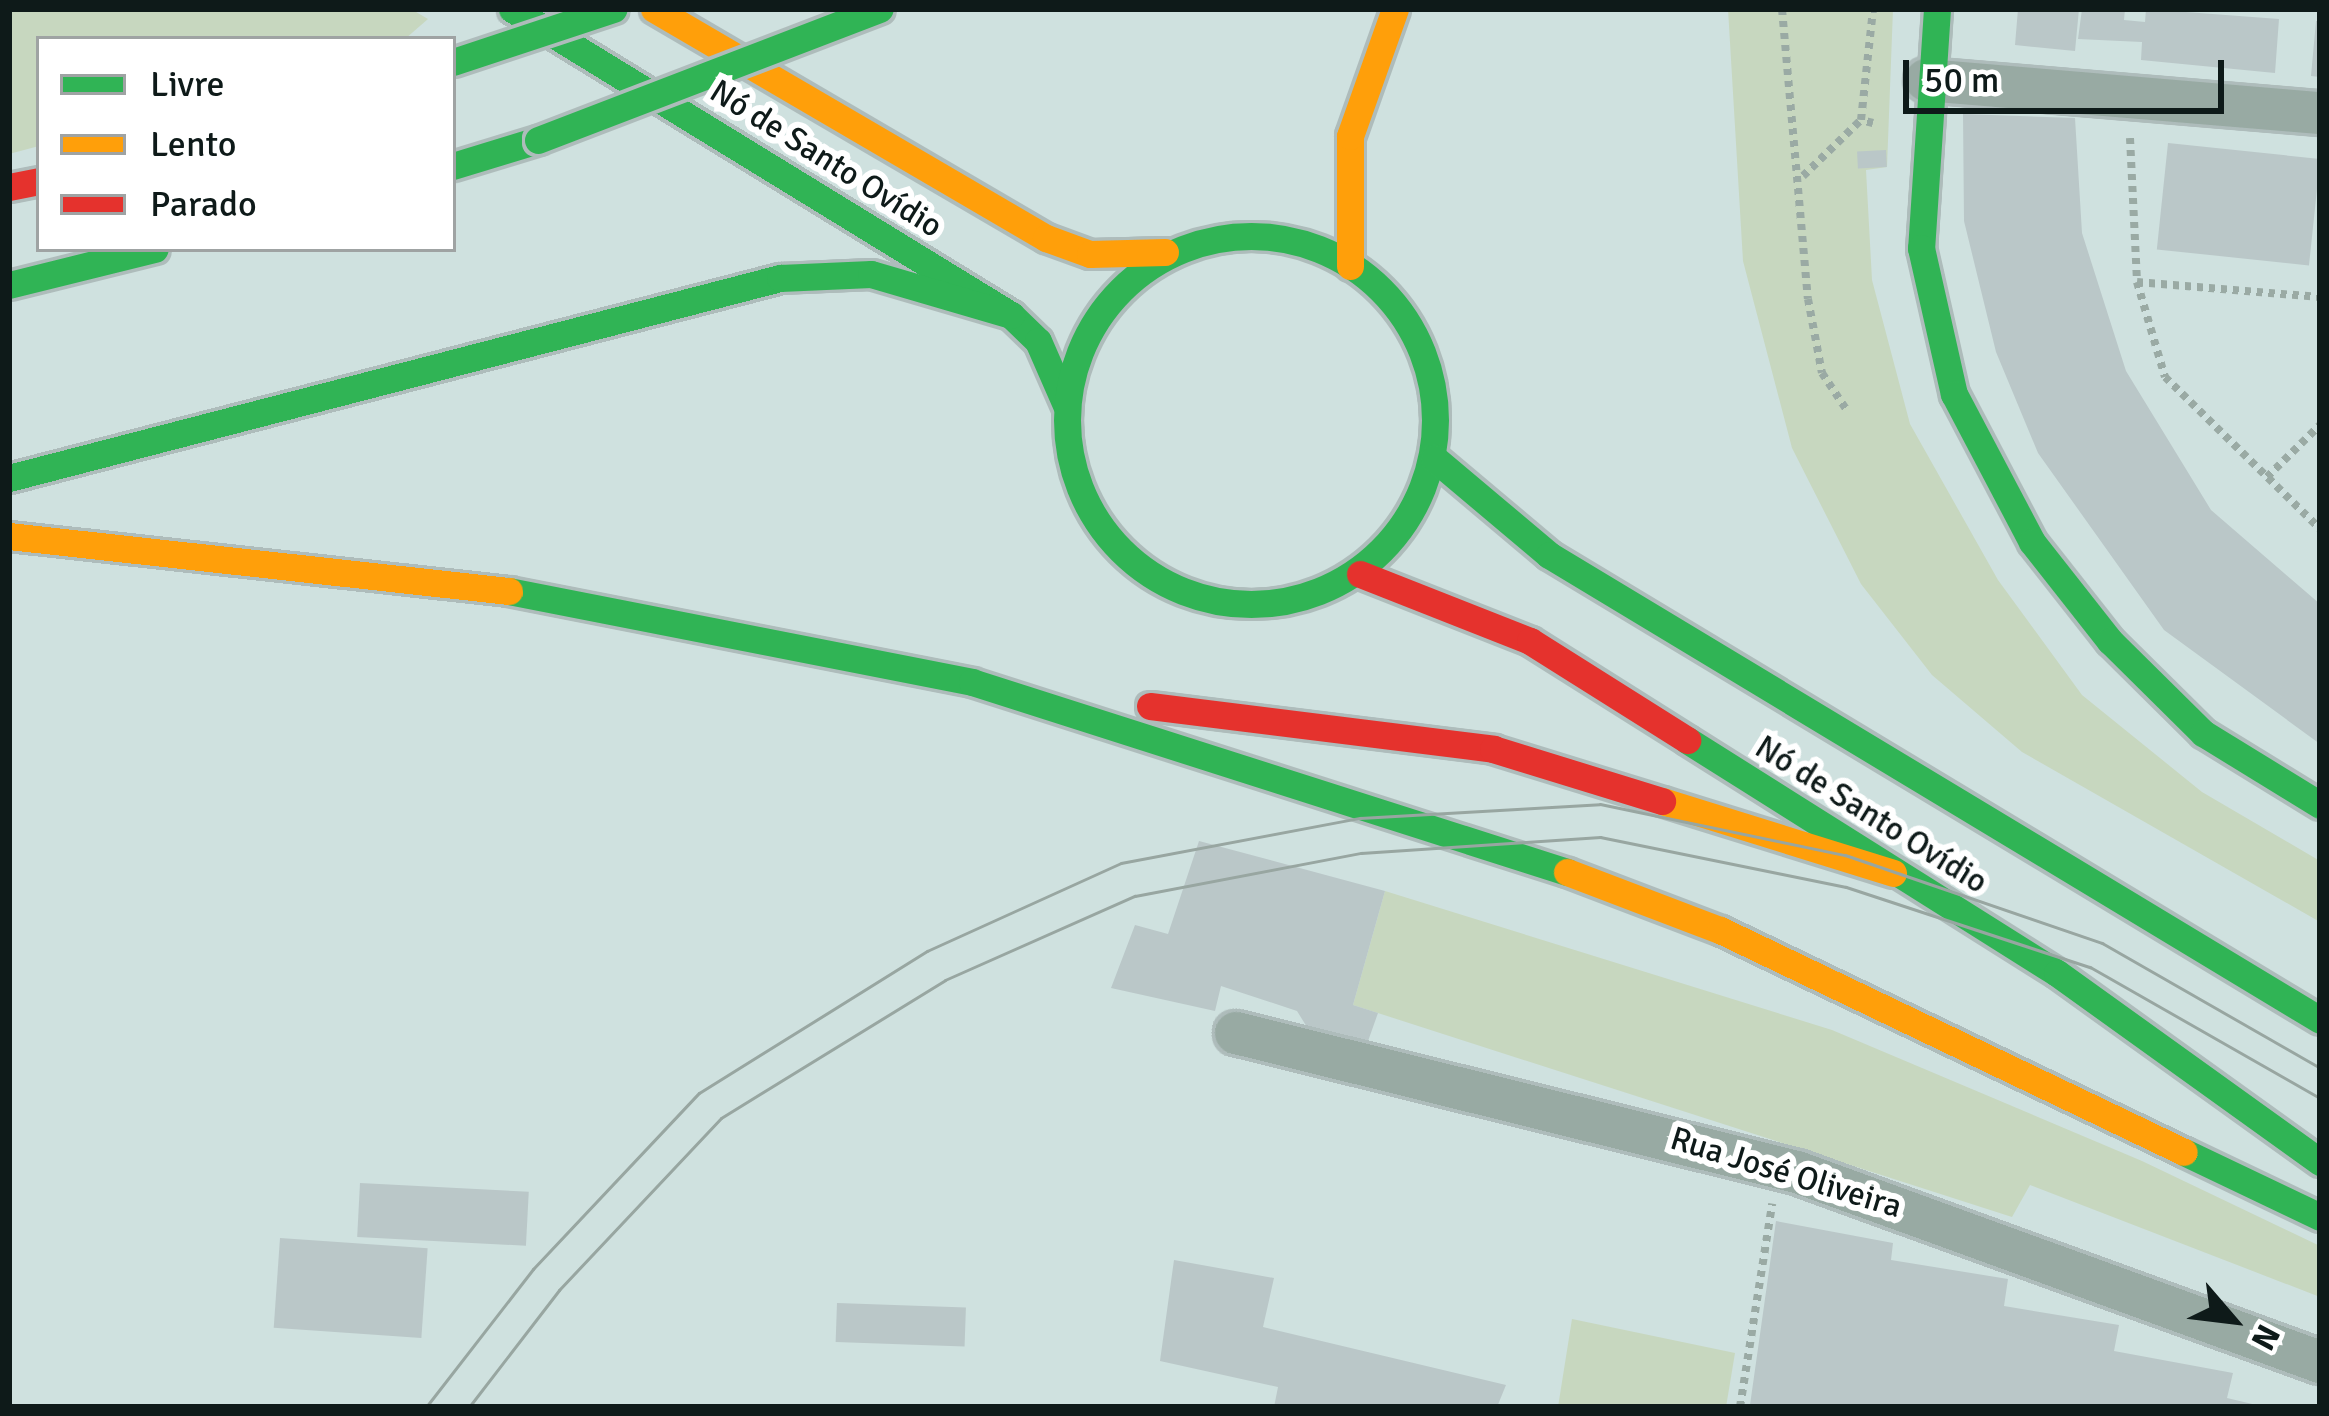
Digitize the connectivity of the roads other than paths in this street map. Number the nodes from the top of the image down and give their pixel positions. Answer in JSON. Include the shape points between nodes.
{"nodes":[{"id":1,"x":512,"y":9,"type":"edge"},
{"id":2,"x":613,"y":9,"type":"edge"},
{"id":3,"x":654,"y":9,"type":"edge"},
{"id":4,"x":880,"y":9,"type":"edge"},
{"id":5,"x":1395,"y":9,"type":"edge"},
{"id":6,"x":1937,"y":9,"type":"edge"},
{"id":7,"x":456,"y":61,"type":"edge"},
{"id":8,"x":1926,"y":80,"type":"junction"},
{"id":9,"x":2320,"y":113,"type":"edge"},
{"id":10,"x":456,"y":165,"type":"edge"},
{"id":11,"x":143,"y":252,"type":"edge"},
{"id":12,"x":1165,"y":253,"type":"junction"},
{"id":13,"x":1350,"y":266,"type":"junction"},
{"id":14,"x":9,"y":285,"type":"edge"},
{"id":15,"x":1011,"y":315,"type":"junction"},
{"id":16,"x":1066,"y":405,"type":"junction"},
{"id":17,"x":1434,"y":458,"type":"junction"},
{"id":18,"x":9,"y":478,"type":"edge"},
{"id":19,"x":9,"y":536,"type":"edge"},
{"id":20,"x":1360,"y":574,"type":"junction"},
{"id":21,"x":972,"y":682,"type":"junction"},
{"id":22,"x":1889,"y":767,"type":"junction"},
{"id":23,"x":2320,"y":805,"type":"edge"},
{"id":24,"x":2072,"y":831,"type":"dead end"},
{"id":25,"x":1893,"y":873,"type":"junction"},
{"id":26,"x":2057,"y":973,"type":"junction"},
{"id":27,"x":2320,"y":1020,"type":"edge"},
{"id":28,"x":1236,"y":1034,"type":"dead end"},
{"id":29,"x":2320,"y":1162,"type":"edge"},
{"id":30,"x":2320,"y":1201,"type":"edge"},
{"id":31,"x":2320,"y":1217,"type":"edge"},
{"id":32,"x":2320,"y":1362,"type":"edge"}],
"edges":[{"from":1,"to":15,"type":"main road","name":"Nó de Santo Ovídio"},
{"from":2,"to":7,"type":"main road","bridge":true},
{"from":3,"to":12,"type":"main road","via":[[1046,238],[1090,254]]},
{"from":4,"to":10,"type":"main road","bridge":true},
{"from":5,"to":13,"type":"main road","via":[[1350,136]]},
{"from":6,"to":8,"type":"main road"},
{"from":8,"to":9,"type":"street"},
{"from":8,"to":23,"type":"main road","via":[[1922,248],[1954,394],[2032,542],[2203,733]]},
{"from":11,"to":14,"type":"main road"},
{"from":12,"to":13,"type":"main road","via":[[1249,238]]},
{"from":12,"to":16,"type":"main road","via":[[1098,315]]},
{"from":13,"to":17,"type":"main road","via":[[1408,325],[1424,360]]},
{"from":15,"to":16,"type":"main road","name":"Nó de Santo Ovídio","via":[[1038,341]]},
{"from":15,"to":18,"type":"main road","via":[[871,274],[780,278]]},
{"from":16,"to":20,"type":"main road","via":[[1088,504],[1171,582],[1257,604]]},
{"from":17,"to":20,"type":"main road","via":[[1397,533]]},
{"from":17,"to":22,"type":"main road","via":[[1549,555]]},
{"from":19,"to":21,"type":"main road","via":[[543,594]]},
{"from":20,"to":25,"type":"main road","name":"Nó de Santo Ovídio","via":[[1530,641]]},
{"from":21,"to":25,"type":"main road","via":[[1493,749]]},
{"from":21,"to":31,"type":"main road","via":[[1488,842],[1720,930],[2019,1063]]},
{"from":22,"to":24,"type":"main road"},
{"from":22,"to":27,"type":"main road","name":"Nó de Santo Ovídio"},
{"from":25,"to":26,"type":"main road","name":"Nó de Santo Ovídio"},
{"from":26,"to":29,"type":"main road","name":"Nó de Santo Ovídio"},
{"from":26,"to":30,"type":"main road","via":[[2223,1134]]},
{"from":28,"to":32,"type":"street","name":"Rua José Oliveira","via":[[1778,1167]]}]}
